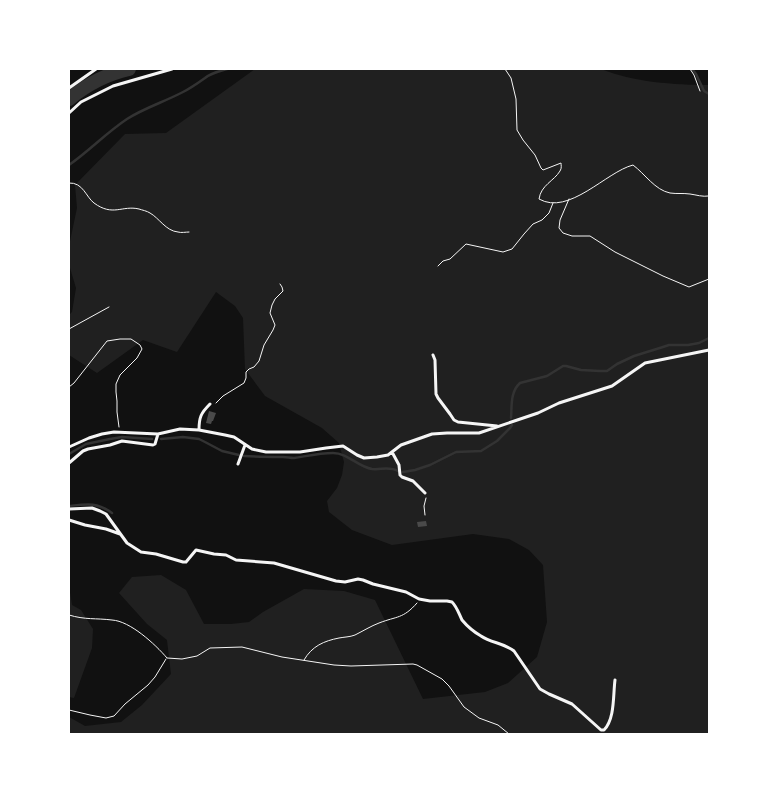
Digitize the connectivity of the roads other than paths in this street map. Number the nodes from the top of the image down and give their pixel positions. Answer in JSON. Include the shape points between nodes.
{"nodes":[{"id":1,"x":96,"y":69,"type":"edge"},
{"id":2,"x":172,"y":69,"type":"edge"},
{"id":3,"x":69,"y":88,"type":"edge"},
{"id":4,"x":69,"y":113,"type":"edge"},
{"id":5,"x":709,"y":350,"type":"edge"},
{"id":6,"x":433,"y":355,"type":"dead end"},
{"id":7,"x":210,"y":404,"type":"road end"},
{"id":8,"x":498,"y":426,"type":"junction"},
{"id":9,"x":199,"y":430,"type":"junction"},
{"id":10,"x":158,"y":434,"type":"junction"},
{"id":11,"x":245,"y":445,"type":"junction"},
{"id":12,"x":69,"y":447,"type":"edge"},
{"id":13,"x":392,"y":452,"type":"junction"},
{"id":14,"x":69,"y":463,"type":"edge"},
{"id":15,"x":238,"y":464,"type":"dead end"},
{"id":16,"x":425,"y":493,"type":"road end"},
{"id":17,"x":69,"y":509,"type":"edge"},
{"id":18,"x":69,"y":520,"type":"edge"},
{"id":19,"x":120,"y":534,"type":"junction"},
{"id":20,"x":614,"y":680,"type":"dead end"}],
"edges":[{"from":1,"to":3,"type":"street"},
{"from":2,"to":4,"type":"street","via":[[113,86],[81,102]]},
{"from":5,"to":8,"type":"street","via":[[645,363],[612,386]]},
{"from":6,"to":8,"type":"street","via":[[436,394],[454,420]]},
{"from":7,"to":9,"type":"street","via":[[200,416]]},
{"from":8,"to":13,"type":"street","via":[[479,433],[432,434],[400,445]]},
{"from":9,"to":10,"type":"street","via":[[180,429]]},
{"from":9,"to":11,"type":"street","via":[[234,437]]},
{"from":10,"to":12,"type":"street","via":[[102,434]]},
{"from":10,"to":14,"type":"street","via":[[153,445],[122,441],[83,451]]},
{"from":11,"to":13,"type":"street","via":[[266,452],[300,452],[343,446],[364,458]]},
{"from":11,"to":15,"type":"street"},
{"from":13,"to":16,"type":"street","via":[[400,475],[413,481]]},
{"from":17,"to":19,"type":"street","via":[[100,511],[106,514]]},
{"from":18,"to":19,"type":"street"},
{"from":19,"to":20,"type":"street","via":[[127,543],[142,552],[183,562],[196,550],[201,550],[236,560],[274,563],[336,581],[363,580],[421,599],[452,602],[463,621],[481,637],[514,651],[540,689],[572,704],[601,730],[606,729],[612,713]]}]}
